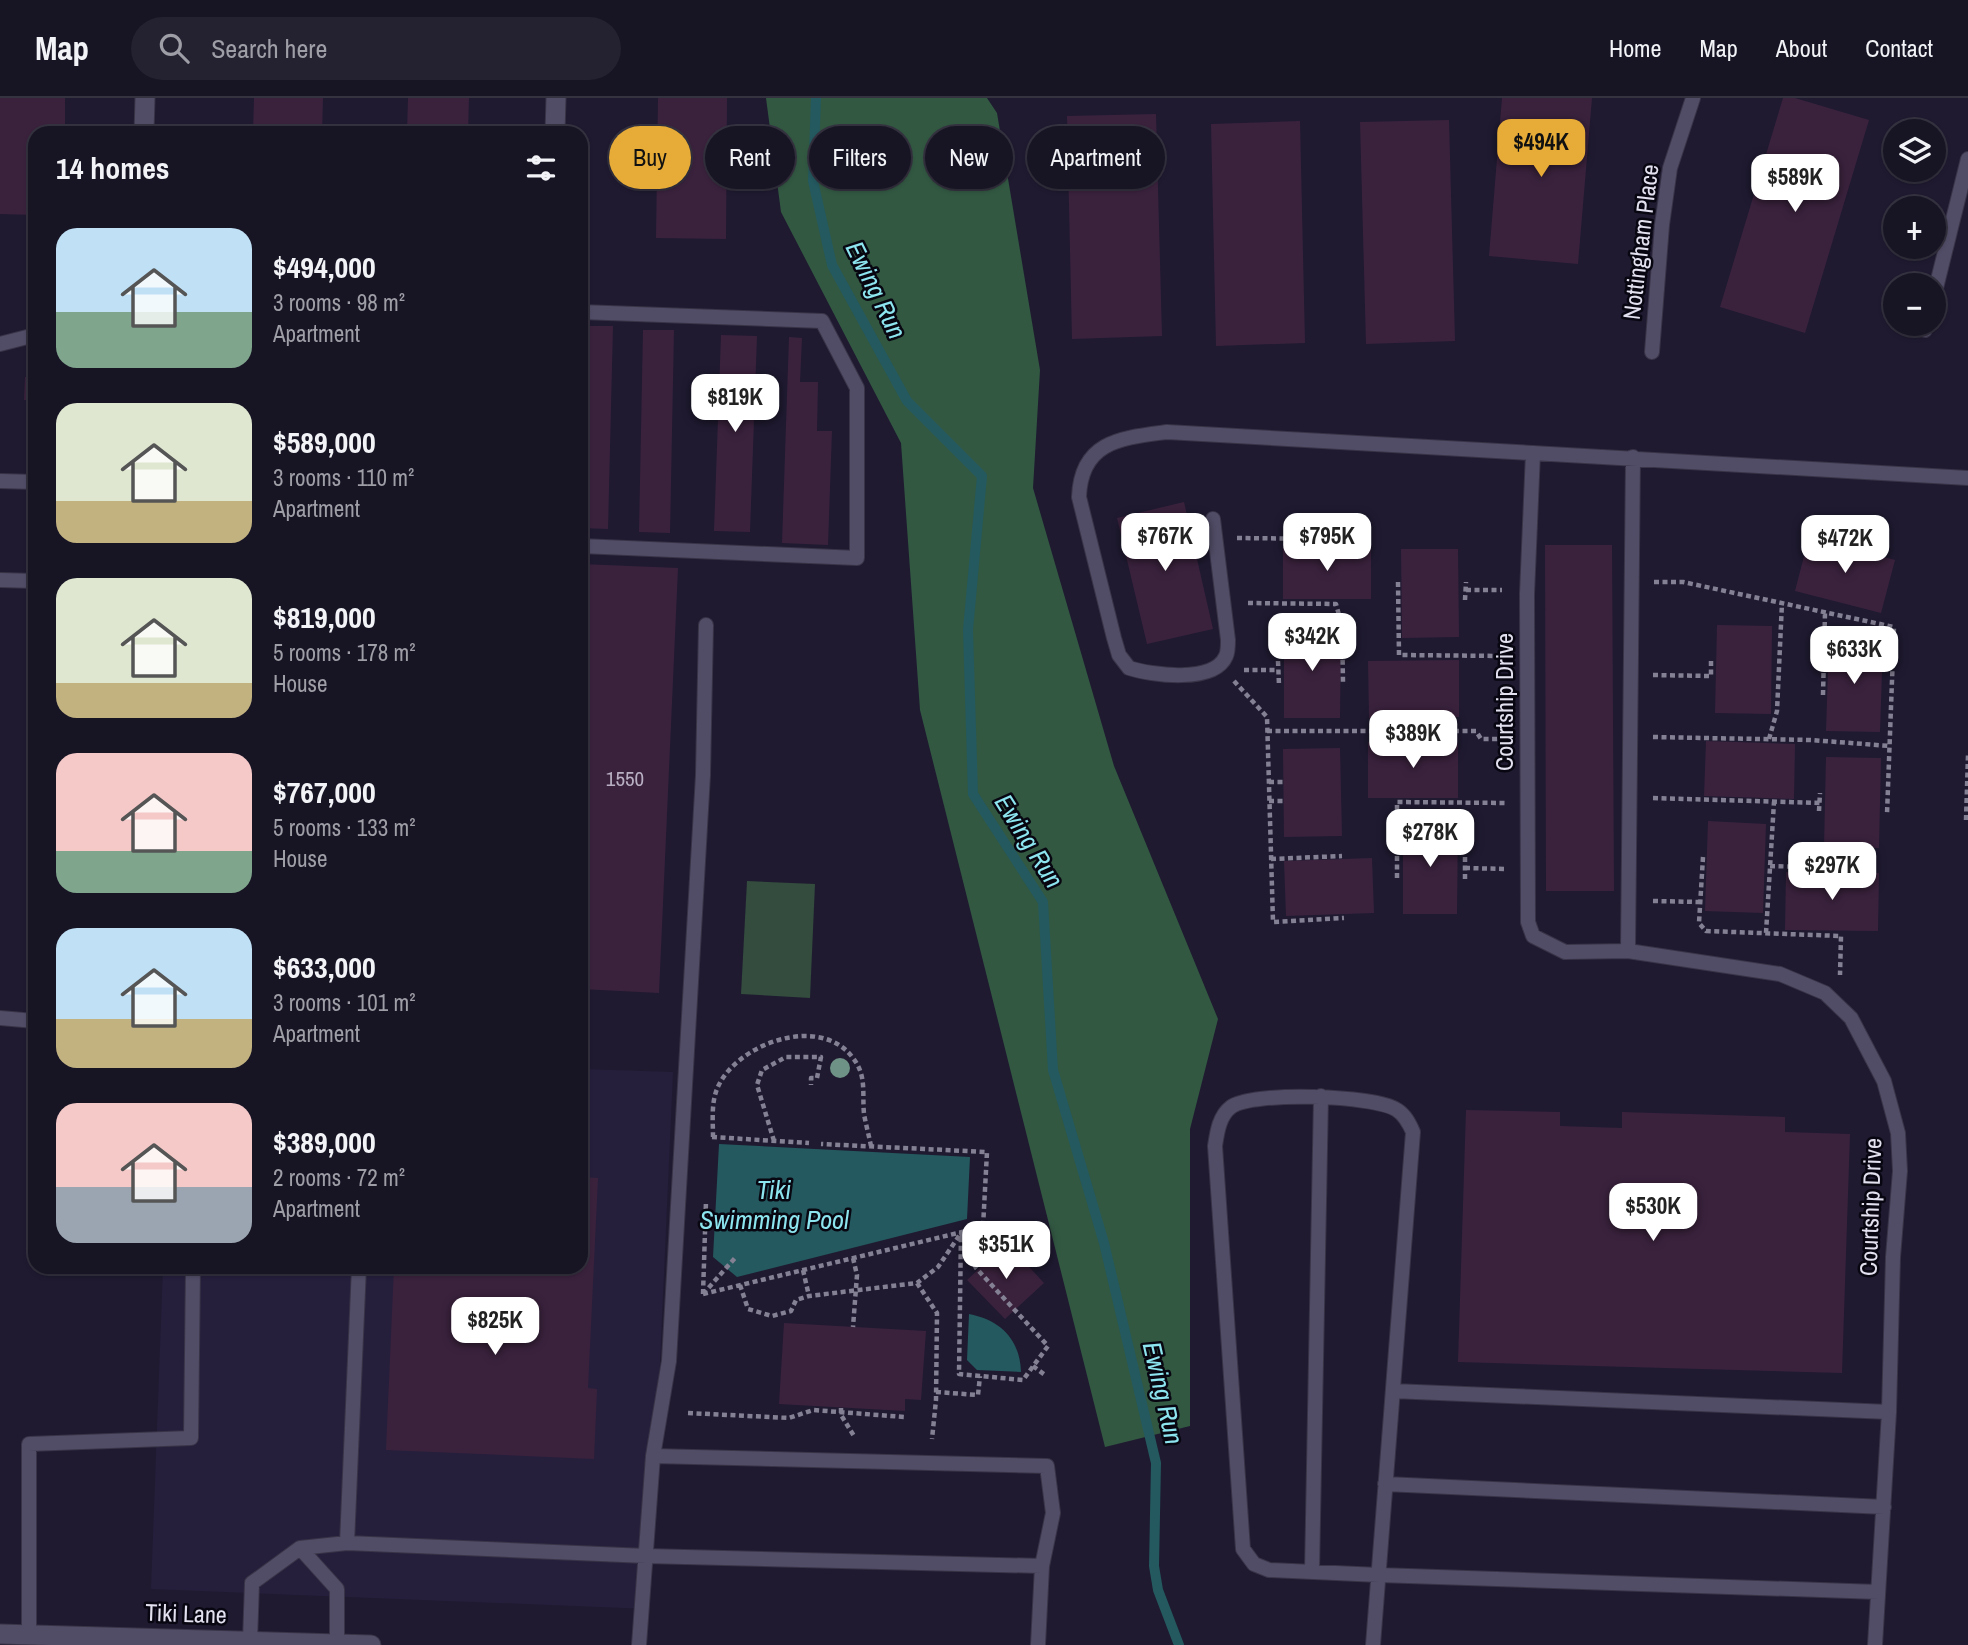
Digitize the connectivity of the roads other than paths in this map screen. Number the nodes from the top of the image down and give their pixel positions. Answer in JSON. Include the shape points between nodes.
{"nodes":[{"id":1,"x":145,"y":98,"type":"edge"},
{"id":2,"x":556,"y":98,"type":"edge"},
{"id":3,"x":1693,"y":98,"type":"edge"},
{"id":4,"x":144,"y":126,"type":"edge"},
{"id":5,"x":555,"y":126,"type":"edge"},
{"id":6,"x":1968,"y":159,"type":"edge"},
{"id":7,"x":1940,"y":273,"type":"edge"},
{"id":8,"x":588,"y":312,"type":"edge"},
{"id":9,"x":28,"y":337,"type":"edge"},
{"id":10,"x":0,"y":344,"type":"edge"},
{"id":11,"x":1652,"y":352,"type":"dead end"},
{"id":12,"x":1533,"y":453,"type":"junction"},
{"id":13,"x":1633,"y":457,"type":"junction"},
{"id":14,"x":1968,"y":478,"type":"edge"},
{"id":15,"x":0,"y":481,"type":"edge"},
{"id":16,"x":28,"y":482,"type":"edge"},
{"id":17,"x":1213,"y":519,"type":"dead end"},
{"id":18,"x":588,"y":546,"type":"edge"},
{"id":19,"x":0,"y":580,"type":"edge"},
{"id":20,"x":28,"y":581,"type":"edge"},
{"id":21,"x":706,"y":625,"type":"dead end"},
{"id":22,"x":1628,"y":951,"type":"junction"},
{"id":23,"x":0,"y":1018,"type":"edge"},
{"id":24,"x":28,"y":1020,"type":"edge"},
{"id":25,"x":1321,"y":1096,"type":"junction"},
{"id":26,"x":193,"y":1274,"type":"edge"},
{"id":27,"x":359,"y":1274,"type":"edge"},
{"id":28,"x":1393,"y":1391,"type":"junction"},
{"id":29,"x":1889,"y":1412,"type":"junction"},
{"id":30,"x":653,"y":1456,"type":"junction"},
{"id":31,"x":1385,"y":1484,"type":"junction"},
{"id":32,"x":1884,"y":1507,"type":"junction"},
{"id":33,"x":347,"y":1543,"type":"junction"},
{"id":34,"x":300,"y":1548,"type":"junction"},
{"id":35,"x":646,"y":1556,"type":"junction"},
{"id":36,"x":1042,"y":1566,"type":"junction"},
{"id":37,"x":1312,"y":1572,"type":"junction"},
{"id":38,"x":1378,"y":1575,"type":"junction"},
{"id":39,"x":1878,"y":1592,"type":"junction"},
{"id":40,"x":0,"y":1634,"type":"edge"},
{"id":41,"x":29,"y":1635,"type":"junction"},
{"id":42,"x":250,"y":1641,"type":"junction"},
{"id":43,"x":227,"y":1642,"type":"edge"},
{"id":44,"x":337,"y":1644,"type":"edge"},
{"id":45,"x":370,"y":1645,"type":"edge"},
{"id":46,"x":639,"y":1645,"type":"edge"},
{"id":47,"x":1038,"y":1645,"type":"edge"},
{"id":48,"x":1373,"y":1645,"type":"edge"},
{"id":49,"x":1875,"y":1645,"type":"edge"}],
"edges":[{"from":1,"to":4,"type":"street"},
{"from":2,"to":5,"type":"street"},
{"from":3,"to":11,"type":"lane","name":"Nottingham Place","via":[[1670,169]]},
{"from":6,"to":7,"type":"lane"},
{"from":8,"to":18,"type":"lane","via":[[822,321],[857,388],[857,558]]},
{"from":9,"to":10,"type":"lane"},
{"from":12,"to":13,"type":"lane"},
{"from":12,"to":17,"type":"lane","via":[[1167,432],[1123,437],[1088,460],[1080,478],[1079,498],[1119,655],[1129,668],[1167,677],[1192,674],[1220,665],[1227,655]]},
{"from":12,"to":22,"type":"lane","name":"Courtship Drive","via":[[1528,590],[1528,922],[1533,936],[1566,952]]},
{"from":13,"to":14,"type":"lane"},
{"from":13,"to":22,"type":"lane"},
{"from":15,"to":16,"type":"lane"},
{"from":19,"to":20,"type":"lane"},
{"from":21,"to":30,"type":"lane","via":[[703,775],[669,1361]]},
{"from":22,"to":29,"type":"lane","name":"Courtship Drive","via":[[1780,974],[1825,993],[1852,1018],[1884,1081],[1898,1133]]},
{"from":23,"to":24,"type":"lane"},
{"from":25,"to":28,"type":"lane","via":[[1396,1109],[1413,1132]]},
{"from":25,"to":37,"type":"lane"},
{"from":25,"to":37,"type":"lane","via":[[1234,1104],[1224,1113],[1215,1146],[1243,1549],[1254,1564],[1269,1570]]},
{"from":26,"to":41,"type":"lane","via":[[191,1438],[29,1444]]},
{"from":27,"to":33,"type":"lane"},
{"from":28,"to":29,"type":"lane"},
{"from":28,"to":31,"type":"lane"},
{"from":29,"to":32,"type":"lane","name":"Courtship Drive"},
{"from":30,"to":35,"type":"lane"},
{"from":30,"to":36,"type":"lane","via":[[1046,1466],[1053,1513]]},
{"from":31,"to":32,"type":"lane"},
{"from":31,"to":38,"type":"lane"},
{"from":32,"to":39,"type":"lane","name":"Courtship Drive"},
{"from":33,"to":34,"type":"lane"},
{"from":33,"to":35,"type":"lane"},
{"from":34,"to":42,"type":"lane","via":[[252,1583]]},
{"from":34,"to":44,"type":"lane","via":[[337,1589]]},
{"from":35,"to":36,"type":"lane"},
{"from":35,"to":46,"type":"lane"},
{"from":36,"to":47,"type":"lane"},
{"from":37,"to":38,"type":"lane"},
{"from":38,"to":39,"type":"lane"},
{"from":38,"to":48,"type":"lane"},
{"from":39,"to":49,"type":"lane","name":"Courtship Drive"},
{"from":40,"to":41,"type":"street","name":"Tiki Lane"},
{"from":41,"to":43,"type":"street","name":"Tiki Lane"},
{"from":42,"to":43,"type":"street","name":"Tiki Lane"},
{"from":42,"to":44,"type":"street","name":"Tiki Lane"},
{"from":44,"to":45,"type":"street","name":"Tiki Lane"}]}
